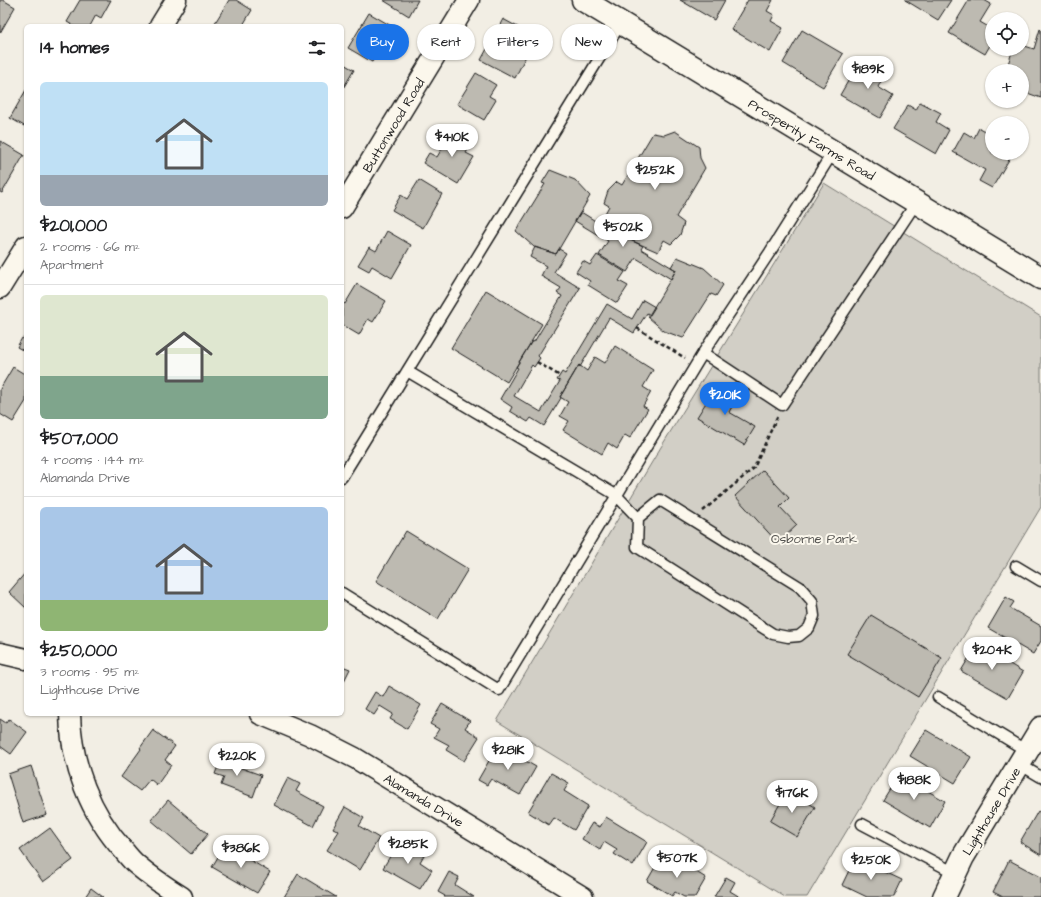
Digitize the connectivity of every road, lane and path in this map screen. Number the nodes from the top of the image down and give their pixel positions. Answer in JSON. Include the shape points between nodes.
{"nodes":[{"id":1,"x":176,"y":0,"type":"edge"},
{"id":2,"x":469,"y":0,"type":"edge"},
{"id":3,"x":583,"y":0,"type":"edge"},
{"id":4,"x":621,"y":23,"type":"junction"},
{"id":5,"x":161,"y":24,"type":"edge"},
{"id":6,"x":833,"y":152,"type":"junction"},
{"id":7,"x":916,"y":203,"type":"junction"},
{"id":8,"x":344,"y":205,"type":"edge"},
{"id":9,"x":24,"y":249,"type":"edge"},
{"id":10,"x":1041,"y":278,"type":"edge"},
{"id":11,"x":0,"y":288,"type":"edge"},
{"id":12,"x":637,"y":328,"type":"dead end"},
{"id":13,"x":703,"y":353,"type":"junction"},
{"id":14,"x":537,"y":362,"type":"dead end"},
{"id":15,"x":696,"y":364,"type":"junction"},
{"id":16,"x":407,"y":371,"type":"junction"},
{"id":17,"x":560,"y":376,"type":"dead end"},
{"id":18,"x":782,"y":405,"type":"junction"},
{"id":19,"x":344,"y":475,"type":"edge"},
{"id":20,"x":616,"y":495,"type":"junction"},
{"id":21,"x":638,"y":518,"type":"junction"},
{"id":22,"x":692,"y":520,"type":"junction"},
{"id":23,"x":1016,"y":566,"type":"dead end"},
{"id":24,"x":1041,"y":581,"type":"edge"},
{"id":25,"x":344,"y":594,"type":"edge"},
{"id":26,"x":0,"y":653,"type":"edge"},
{"id":27,"x":24,"y":659,"type":"edge"},
{"id":28,"x":938,"y":697,"type":"dead end"},
{"id":29,"x":70,"y":716,"type":"edge"},
{"id":30,"x":265,"y":716,"type":"edge"},
{"id":31,"x":1041,"y":728,"type":"edge"},
{"id":32,"x":1023,"y":757,"type":"junction"},
{"id":33,"x":1041,"y":777,"type":"edge"},
{"id":34,"x":862,"y":824,"type":"dead end"},
{"id":35,"x":955,"y":873,"type":"junction"},
{"id":36,"x":182,"y":897,"type":"edge"},
{"id":37,"x":583,"y":897,"type":"edge"},
{"id":38,"x":944,"y":897,"type":"edge"}],
"edges":[{"from":1,"to":5,"type":"street"},
{"from":2,"to":8,"type":"street","name":"Buttonwood Road"},
{"from":3,"to":4,"type":"street","name":"Prosperity Farms Road"},
{"from":4,"to":6,"type":"street","name":"Prosperity Farms Road"},
{"from":4,"to":16,"type":"lane"},
{"from":6,"to":7,"type":"street","name":"Prosperity Farms Road"},
{"from":6,"to":13,"type":"lane"},
{"from":7,"to":10,"type":"street","name":"Prosperity Farms Road"},
{"from":7,"to":18,"type":"lane"},
{"from":9,"to":11,"type":"street"},
{"from":12,"to":15,"type":"path"},
{"from":13,"to":15,"type":"lane"},
{"from":13,"to":18,"type":"lane"},
{"from":14,"to":17,"type":"path"},
{"from":15,"to":20,"type":"lane"},
{"from":16,"to":19,"type":"lane"},
{"from":16,"to":20,"type":"lane"},
{"from":18,"to":22,"type":"path","via":[[754,468]]},
{"from":20,"to":21,"type":"lane"},
{"from":20,"to":25,"type":"lane","via":[[499,690]]},
{"from":21,"to":22,"type":"lane","via":[[660,500]]},
{"from":21,"to":22,"type":"lane","via":[[637,547],[773,634],[800,636],[809,628],[814,616],[812,601],[800,587]]},
{"from":23,"to":24,"type":"lane"},
{"from":26,"to":27,"type":"street"},
{"from":28,"to":32,"type":"lane"},
{"from":29,"to":36,"type":"street","via":[[75,757],[83,785],[99,818],[135,864]]},
{"from":30,"to":37,"type":"street","name":"Alamanda Drive","via":[[355,758]]},
{"from":31,"to":32,"type":"street","name":"Lighthouse Drive"},
{"from":32,"to":33,"type":"lane"},
{"from":32,"to":35,"type":"street","name":"Lighthouse Drive"},
{"from":34,"to":35,"type":"lane"},
{"from":35,"to":38,"type":"street","name":"Lighthouse Drive"}]}
